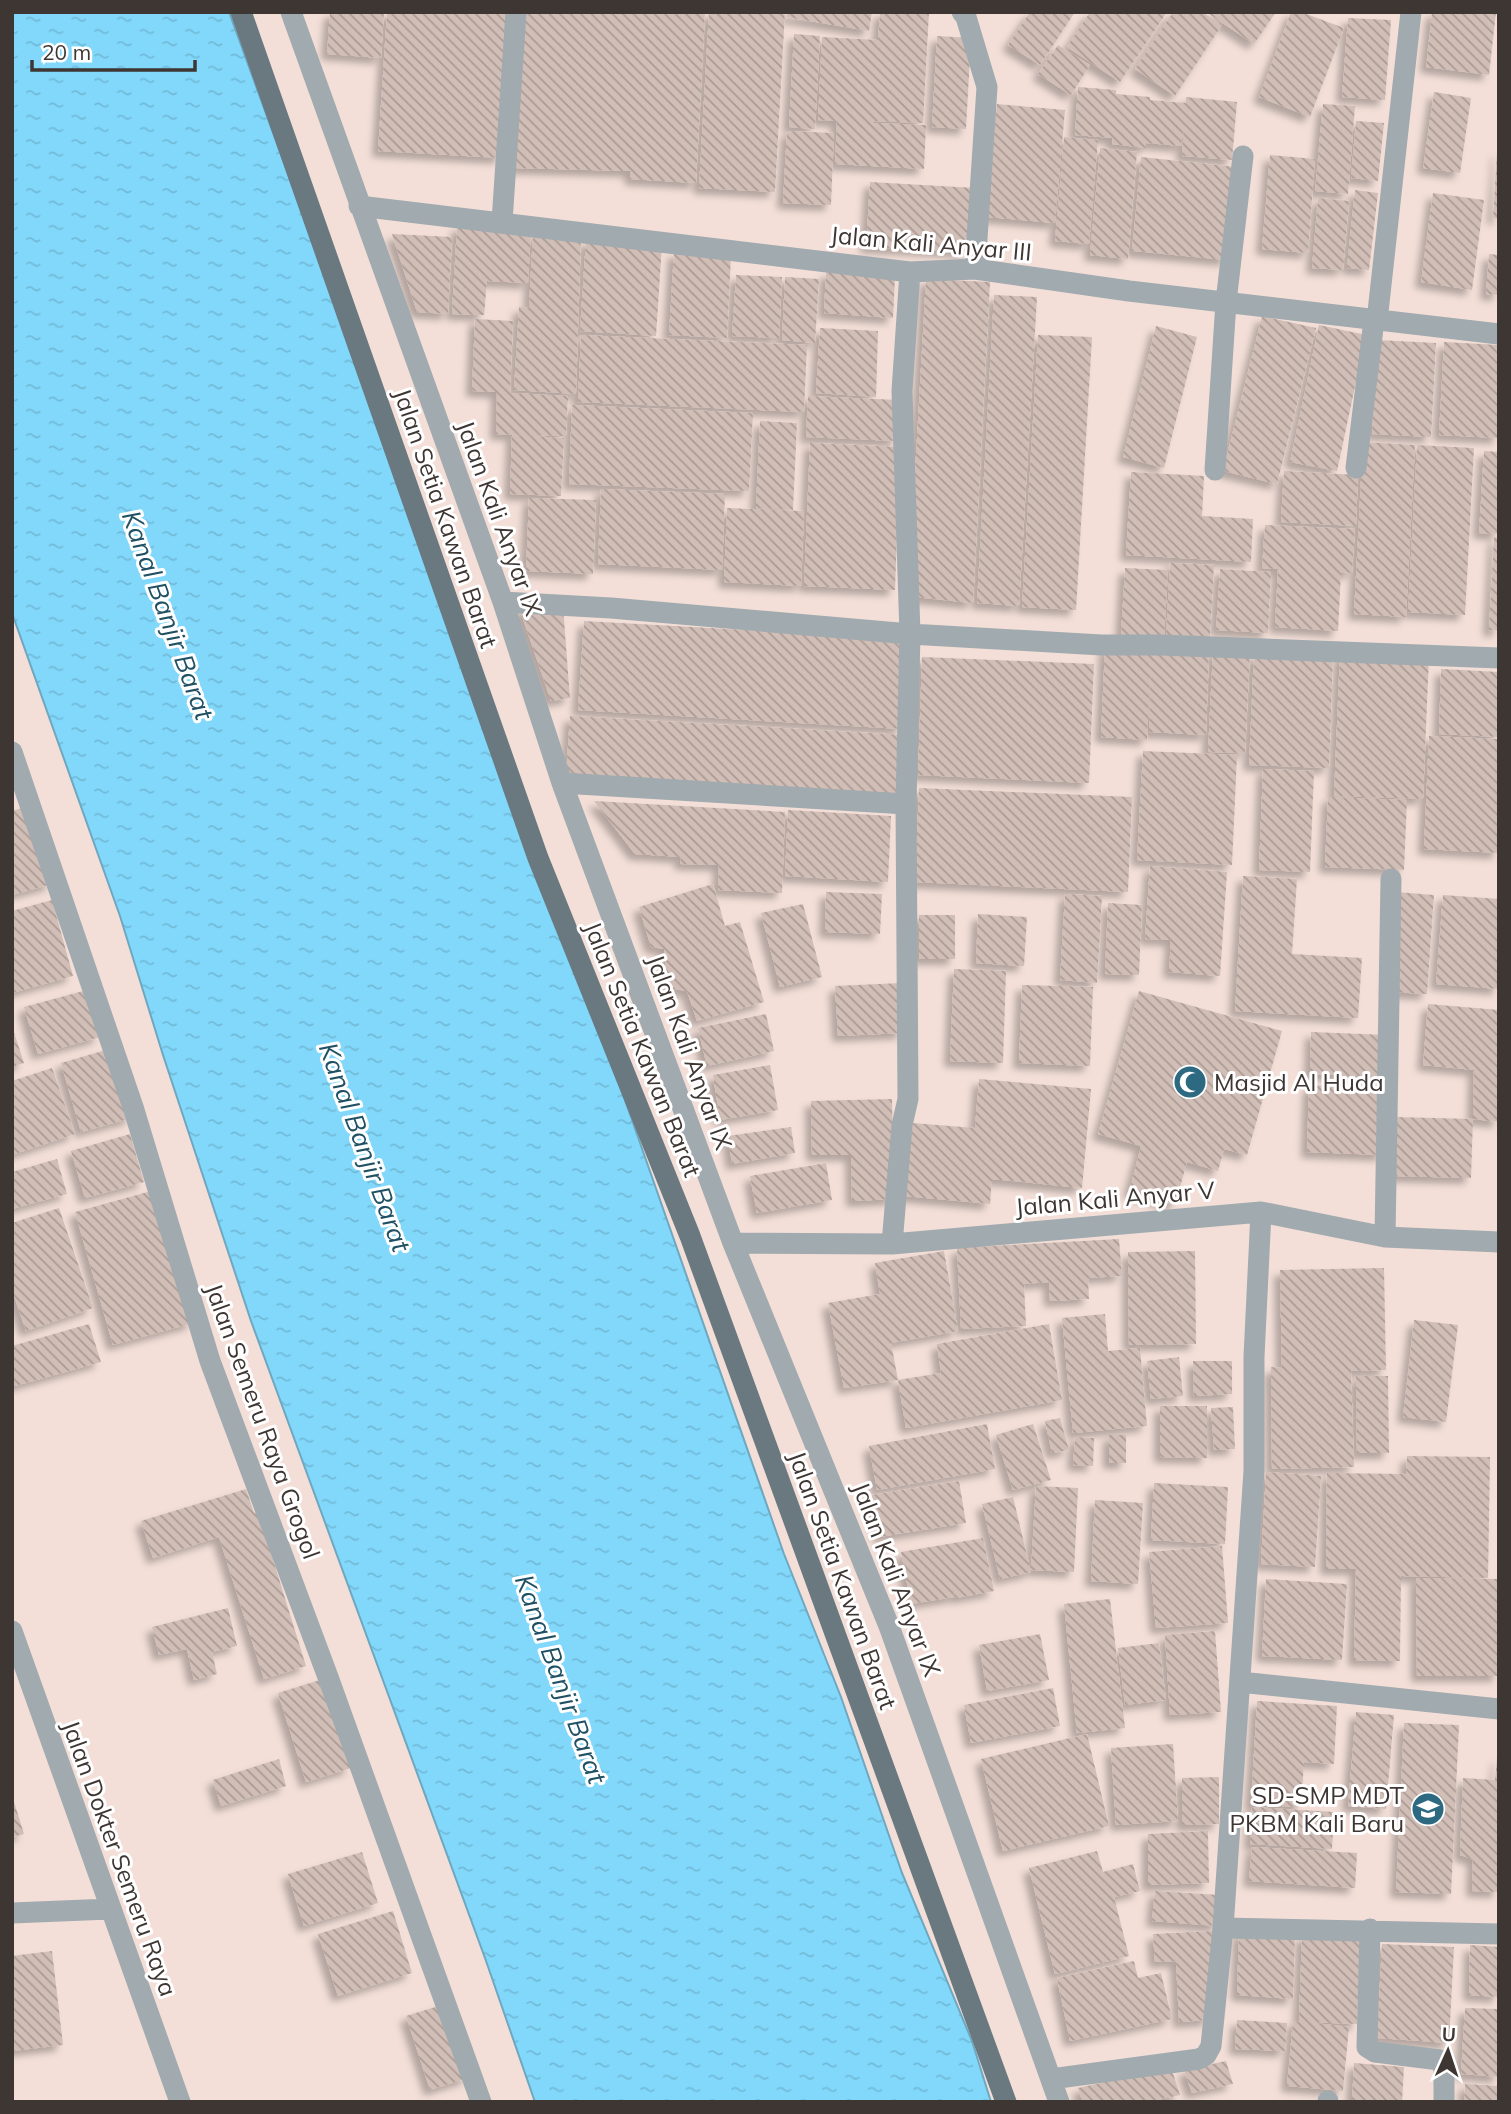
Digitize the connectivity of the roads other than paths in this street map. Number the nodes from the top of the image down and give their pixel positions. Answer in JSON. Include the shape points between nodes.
{"nodes":[{"id":1,"x":241,"y":12,"type":"edge"},
{"id":2,"x":291,"y":12,"type":"edge"},
{"id":3,"x":516,"y":12,"type":"edge"},
{"id":4,"x":962,"y":12,"type":"edge"},
{"id":5,"x":1411,"y":12,"type":"edge"},
{"id":6,"x":1243,"y":156,"type":"dead end"},
{"id":7,"x":359,"y":206,"type":"junction"},
{"id":8,"x":502,"y":222,"type":"junction"},
{"id":9,"x":975,"y":269,"type":"junction"},
{"id":10,"x":909,"y":272,"type":"junction"},
{"id":11,"x":1226,"y":302,"type":"junction"},
{"id":12,"x":1376,"y":320,"type":"junction"},
{"id":13,"x":1499,"y":334,"type":"edge"},
{"id":14,"x":1356,"y":468,"type":"dead end"},
{"id":15,"x":1215,"y":470,"type":"dead end"},
{"id":16,"x":503,"y":602,"type":"junction"},
{"id":17,"x":909,"y":634,"type":"junction"},
{"id":18,"x":1499,"y":658,"type":"edge"},
{"id":19,"x":12,"y":752,"type":"edge"},
{"id":20,"x":562,"y":783,"type":"junction"},
{"id":21,"x":906,"y":804,"type":"junction"},
{"id":22,"x":1391,"y":879,"type":"dead end"},
{"id":23,"x":1261,"y":1212,"type":"junction"},
{"id":24,"x":1385,"y":1237,"type":"junction"},
{"id":25,"x":1499,"y":1242,"type":"edge"},
{"id":26,"x":733,"y":1243,"type":"junction"},
{"id":27,"x":892,"y":1244,"type":"junction"},
{"id":28,"x":12,"y":1632,"type":"edge"},
{"id":29,"x":1240,"y":1682,"type":"junction"},
{"id":30,"x":1499,"y":1709,"type":"edge"},
{"id":31,"x":110,"y":1909,"type":"junction"},
{"id":32,"x":12,"y":1913,"type":"edge"},
{"id":33,"x":1223,"y":1928,"type":"junction"},
{"id":34,"x":1370,"y":1929,"type":"junction"},
{"id":35,"x":1499,"y":1934,"type":"edge"},
{"id":36,"x":1051,"y":2079,"type":"junction"},
{"id":37,"x":180,"y":2102,"type":"edge"},
{"id":38,"x":481,"y":2102,"type":"edge"},
{"id":39,"x":1006,"y":2102,"type":"edge"},
{"id":40,"x":1059,"y":2102,"type":"edge"},
{"id":41,"x":1444,"y":2102,"type":"edge"}],
"edges":[{"from":1,"to":39,"type":"main road","name":"Jalan Setia Kawan Barat","via":[[538,858],[690,1236]]},
{"from":2,"to":7,"type":"street","name":"Jalan Kali Anyar IX"},
{"from":3,"to":8,"type":"street"},
{"from":4,"to":9,"type":"street","via":[[987,87]]},
{"from":5,"to":12,"type":"street"},
{"from":6,"to":11,"type":"street"},
{"from":7,"to":8,"type":"street","name":"Jalan Kali Anyar III"},
{"from":7,"to":16,"type":"street","name":"Jalan Kali Anyar IX"},
{"from":8,"to":10,"type":"street","name":"Jalan Kali Anyar III"},
{"from":9,"to":10,"type":"street","name":"Jalan Kali Anyar III"},
{"from":9,"to":11,"type":"street","name":"Jalan Kali Anyar III"},
{"from":10,"to":17,"type":"street","via":[[902,391]]},
{"from":11,"to":12,"type":"street","name":"Jalan Kali Anyar III"},
{"from":11,"to":15,"type":"street"},
{"from":12,"to":13,"type":"street","name":"Jalan Kali Anyar III"},
{"from":12,"to":14,"type":"street"},
{"from":16,"to":17,"type":"street"},
{"from":16,"to":20,"type":"street","name":"Jalan Kali Anyar IX"},
{"from":17,"to":18,"type":"street"},
{"from":17,"to":21,"type":"street"},
{"from":19,"to":38,"type":"street","name":"Jalan Semeru Raya Grogol","via":[[130,1097],[213,1369]]},
{"from":20,"to":21,"type":"street"},
{"from":20,"to":26,"type":"street","name":"Jalan Kali Anyar IX"},
{"from":21,"to":27,"type":"street","via":[[908,1099]]},
{"from":22,"to":24,"type":"street"},
{"from":23,"to":24,"type":"street","name":"Jalan Kali Anyar V"},
{"from":23,"to":27,"type":"street","name":"Jalan Kali Anyar V"},
{"from":23,"to":29,"type":"street","via":[[1254,1471]]},
{"from":24,"to":25,"type":"street","name":"Jalan Kali Anyar V"},
{"from":26,"to":27,"type":"street","name":"Jalan Kali Anyar V"},
{"from":26,"to":36,"type":"street","name":"Jalan Kali Anyar IX","via":[[889,1626]]},
{"from":28,"to":31,"type":"street","name":"Jalan Dokter Semeru Raya"},
{"from":29,"to":30,"type":"street"},
{"from":29,"to":33,"type":"street"},
{"from":31,"to":32,"type":"street"},
{"from":31,"to":37,"type":"street","name":"Jalan Dokter Semeru Raya"},
{"from":33,"to":34,"type":"street"},
{"from":33,"to":36,"type":"street","via":[[1211,2046],[1206,2054],[1199,2059]]},
{"from":34,"to":35,"type":"street"},
{"from":34,"to":41,"type":"street","via":[[1367,2047],[1375,2052],[1440,2060]]},
{"from":36,"to":40,"type":"street","name":"Jalan Kali Anyar IX"}]}
